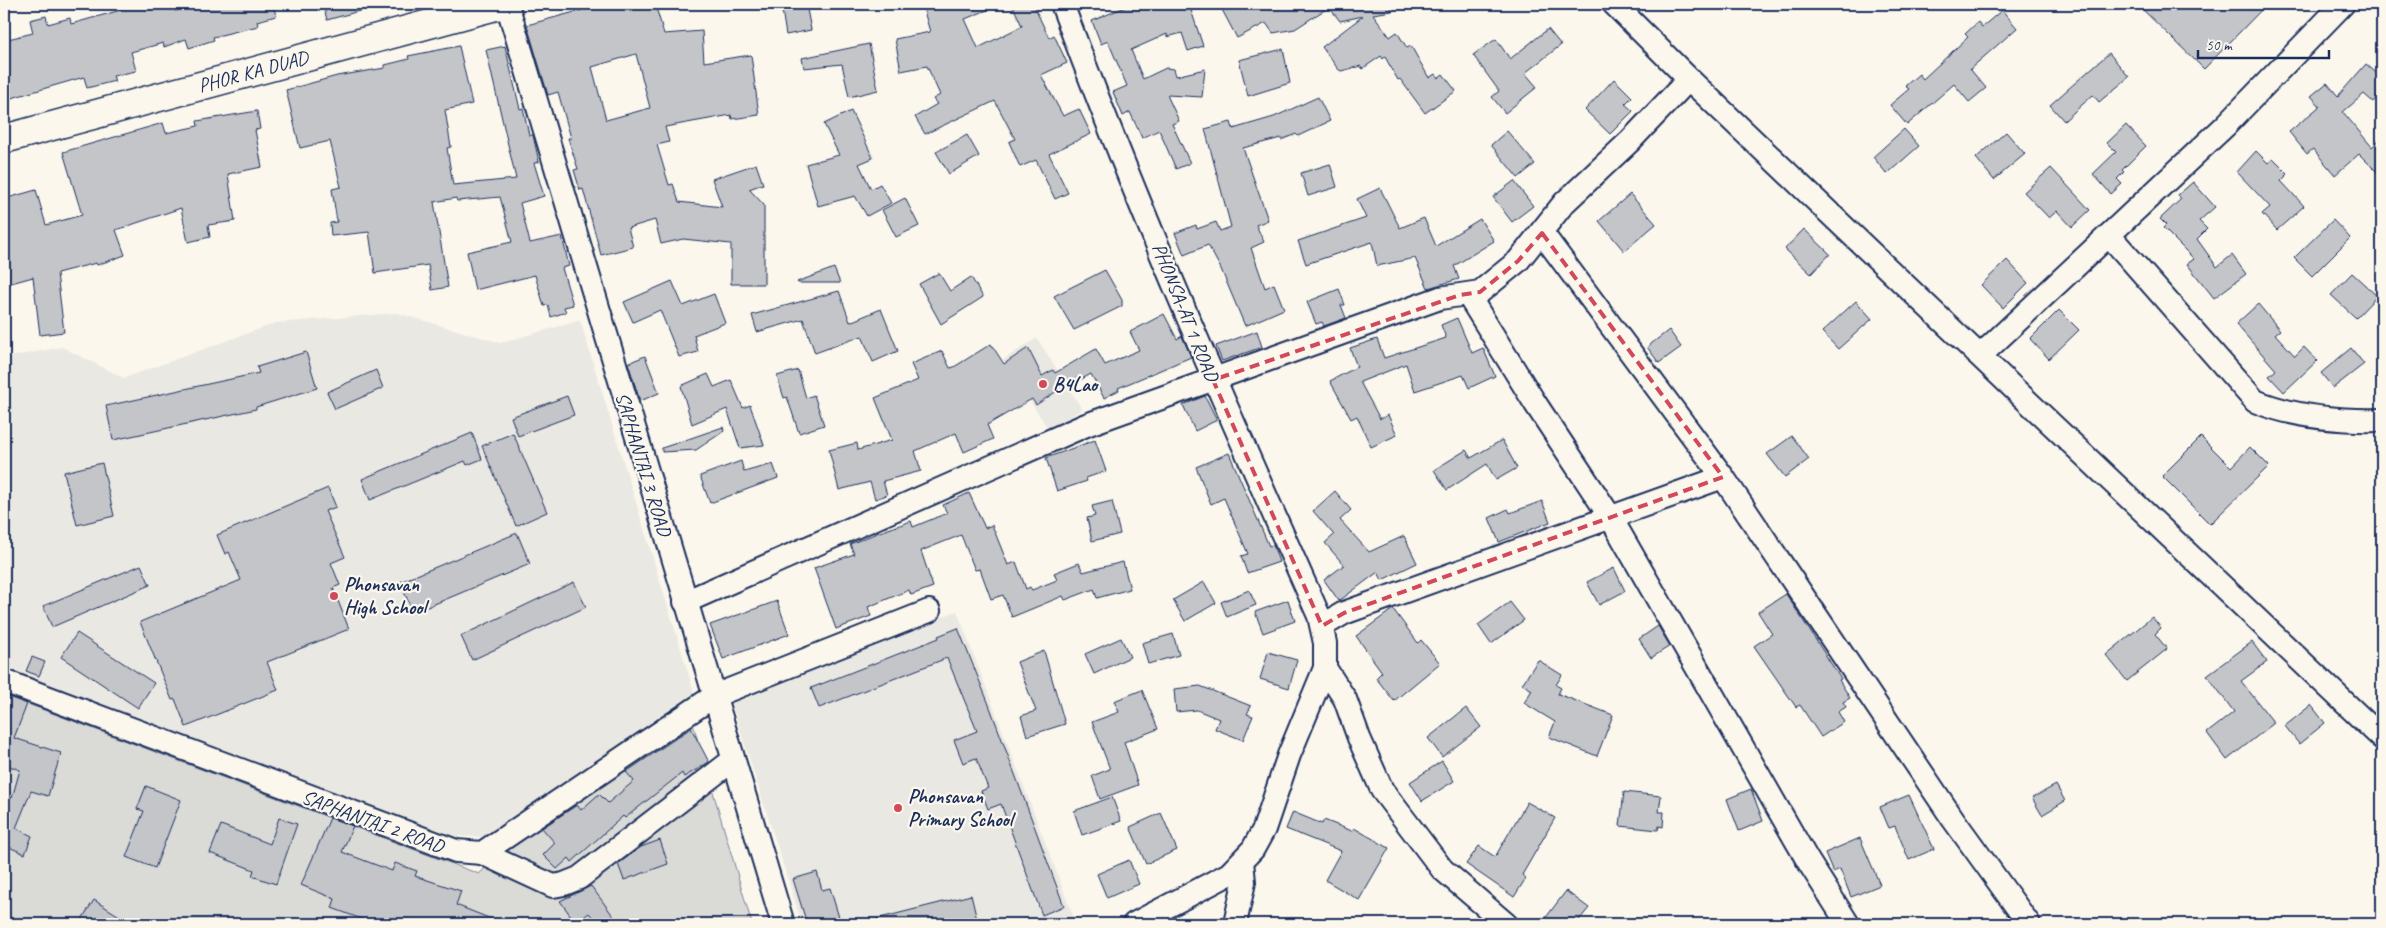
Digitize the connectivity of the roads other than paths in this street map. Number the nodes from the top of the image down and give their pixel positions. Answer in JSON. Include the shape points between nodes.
{"nodes":[{"id":1,"x":1062,"y":4,"type":"edge"},
{"id":2,"x":1614,"y":4,"type":"edge"},
{"id":3,"x":2343,"y":4,"type":"edge"},
{"id":4,"x":494,"y":5,"type":"edge"},
{"id":5,"x":1689,"y":78,"type":"junction"},
{"id":6,"x":4,"y":139,"type":"edge"},
{"id":7,"x":1542,"y":233,"type":"junction"},
{"id":8,"x":2109,"y":235,"type":"junction"},
{"id":9,"x":1468,"y":295,"type":"junction"},
{"id":10,"x":1981,"y":355,"type":"junction"},
{"id":11,"x":1214,"y":380,"type":"junction"},
{"id":12,"x":2382,"y":420,"type":"edge"},
{"id":13,"x":1723,"y":476,"type":"junction"},
{"id":14,"x":1611,"y":518,"type":"junction"},
{"id":15,"x":686,"y":602,"type":"junction"},
{"id":16,"x":930,"y":611,"type":"dead end"},
{"id":17,"x":1321,"y":621,"type":"junction"},
{"id":18,"x":1326,"y":668,"type":"junction"},
{"id":19,"x":4,"y":681,"type":"edge"},
{"id":20,"x":714,"y":696,"type":"junction"},
{"id":21,"x":2382,"y":738,"type":"edge"},
{"id":22,"x":733,"y":760,"type":"junction"},
{"id":23,"x":482,"y":853,"type":"junction"},
{"id":24,"x":1242,"y":861,"type":"junction"},
{"id":25,"x":783,"y":924,"type":"edge"},
{"id":26,"x":1134,"y":924,"type":"edge"},
{"id":27,"x":1235,"y":924,"type":"edge"},
{"id":28,"x":1506,"y":924,"type":"edge"},
{"id":29,"x":1848,"y":924,"type":"edge"},
{"id":30,"x":2029,"y":924,"type":"edge"}],
"edges":[{"from":1,"to":11,"type":"street","name":"PHONSA-AT 1 ROAD","via":[[1095,93]]},
{"from":2,"to":5,"type":"street"},
{"from":3,"to":8,"type":"street","via":[[2224,126]]},
{"from":4,"to":6,"type":"main road","name":"PHOR KA DUAD"},
{"from":4,"to":15,"type":"street","name":"SAPHANTAI 3 ROAD"},
{"from":5,"to":7,"type":"street","via":[[1630,141],[1564,203]]},
{"from":5,"to":10,"type":"street"},
{"from":7,"to":9,"type":"street","via":[[1518,261],[1480,292]]},
{"from":7,"to":13,"type":"street"},
{"from":8,"to":10,"type":"street"},
{"from":8,"to":12,"type":"street","via":[[2255,401],[2277,410],[2356,421]]},
{"from":9,"to":11,"type":"street","via":[[1440,298]]},
{"from":9,"to":14,"type":"street"},
{"from":10,"to":21,"type":"street"},
{"from":11,"to":15,"type":"street","via":[[1086,425]]},
{"from":11,"to":17,"type":"street","name":"PHONSA-AT 1 ROAD"},
{"from":13,"to":14,"type":"street"},
{"from":13,"to":30,"type":"street","via":[[1953,819]]},
{"from":14,"to":17,"type":"street"},
{"from":14,"to":29,"type":"street","via":[[1808,861]]},
{"from":15,"to":20,"type":"street","name":"SAPHANTAI 3 ROAD"},
{"from":16,"to":20,"type":"street"},
{"from":17,"to":18,"type":"street","name":"PHONSA-AT 1 ROAD","via":[[1326,643]]},
{"from":18,"to":24,"type":"street","via":[[1289,755],[1264,829]]},
{"from":18,"to":28,"type":"street","via":[[1345,699],[1382,790],[1442,869]]},
{"from":19,"to":23,"type":"street","name":"SAPHANTAI 2 ROAD","via":[[456,851]]},
{"from":20,"to":22,"type":"street","name":"SAPHANTAI 3 ROAD"},
{"from":20,"to":23,"type":"street"},
{"from":22,"to":23,"type":"street","via":[[579,878],[564,884],[553,886]]},
{"from":22,"to":25,"type":"street","name":"SAPHANTAI 3 ROAD"},
{"from":24,"to":26,"type":"street","via":[[1229,874]]},
{"from":24,"to":27,"type":"street","via":[[1244,882]]}]}
